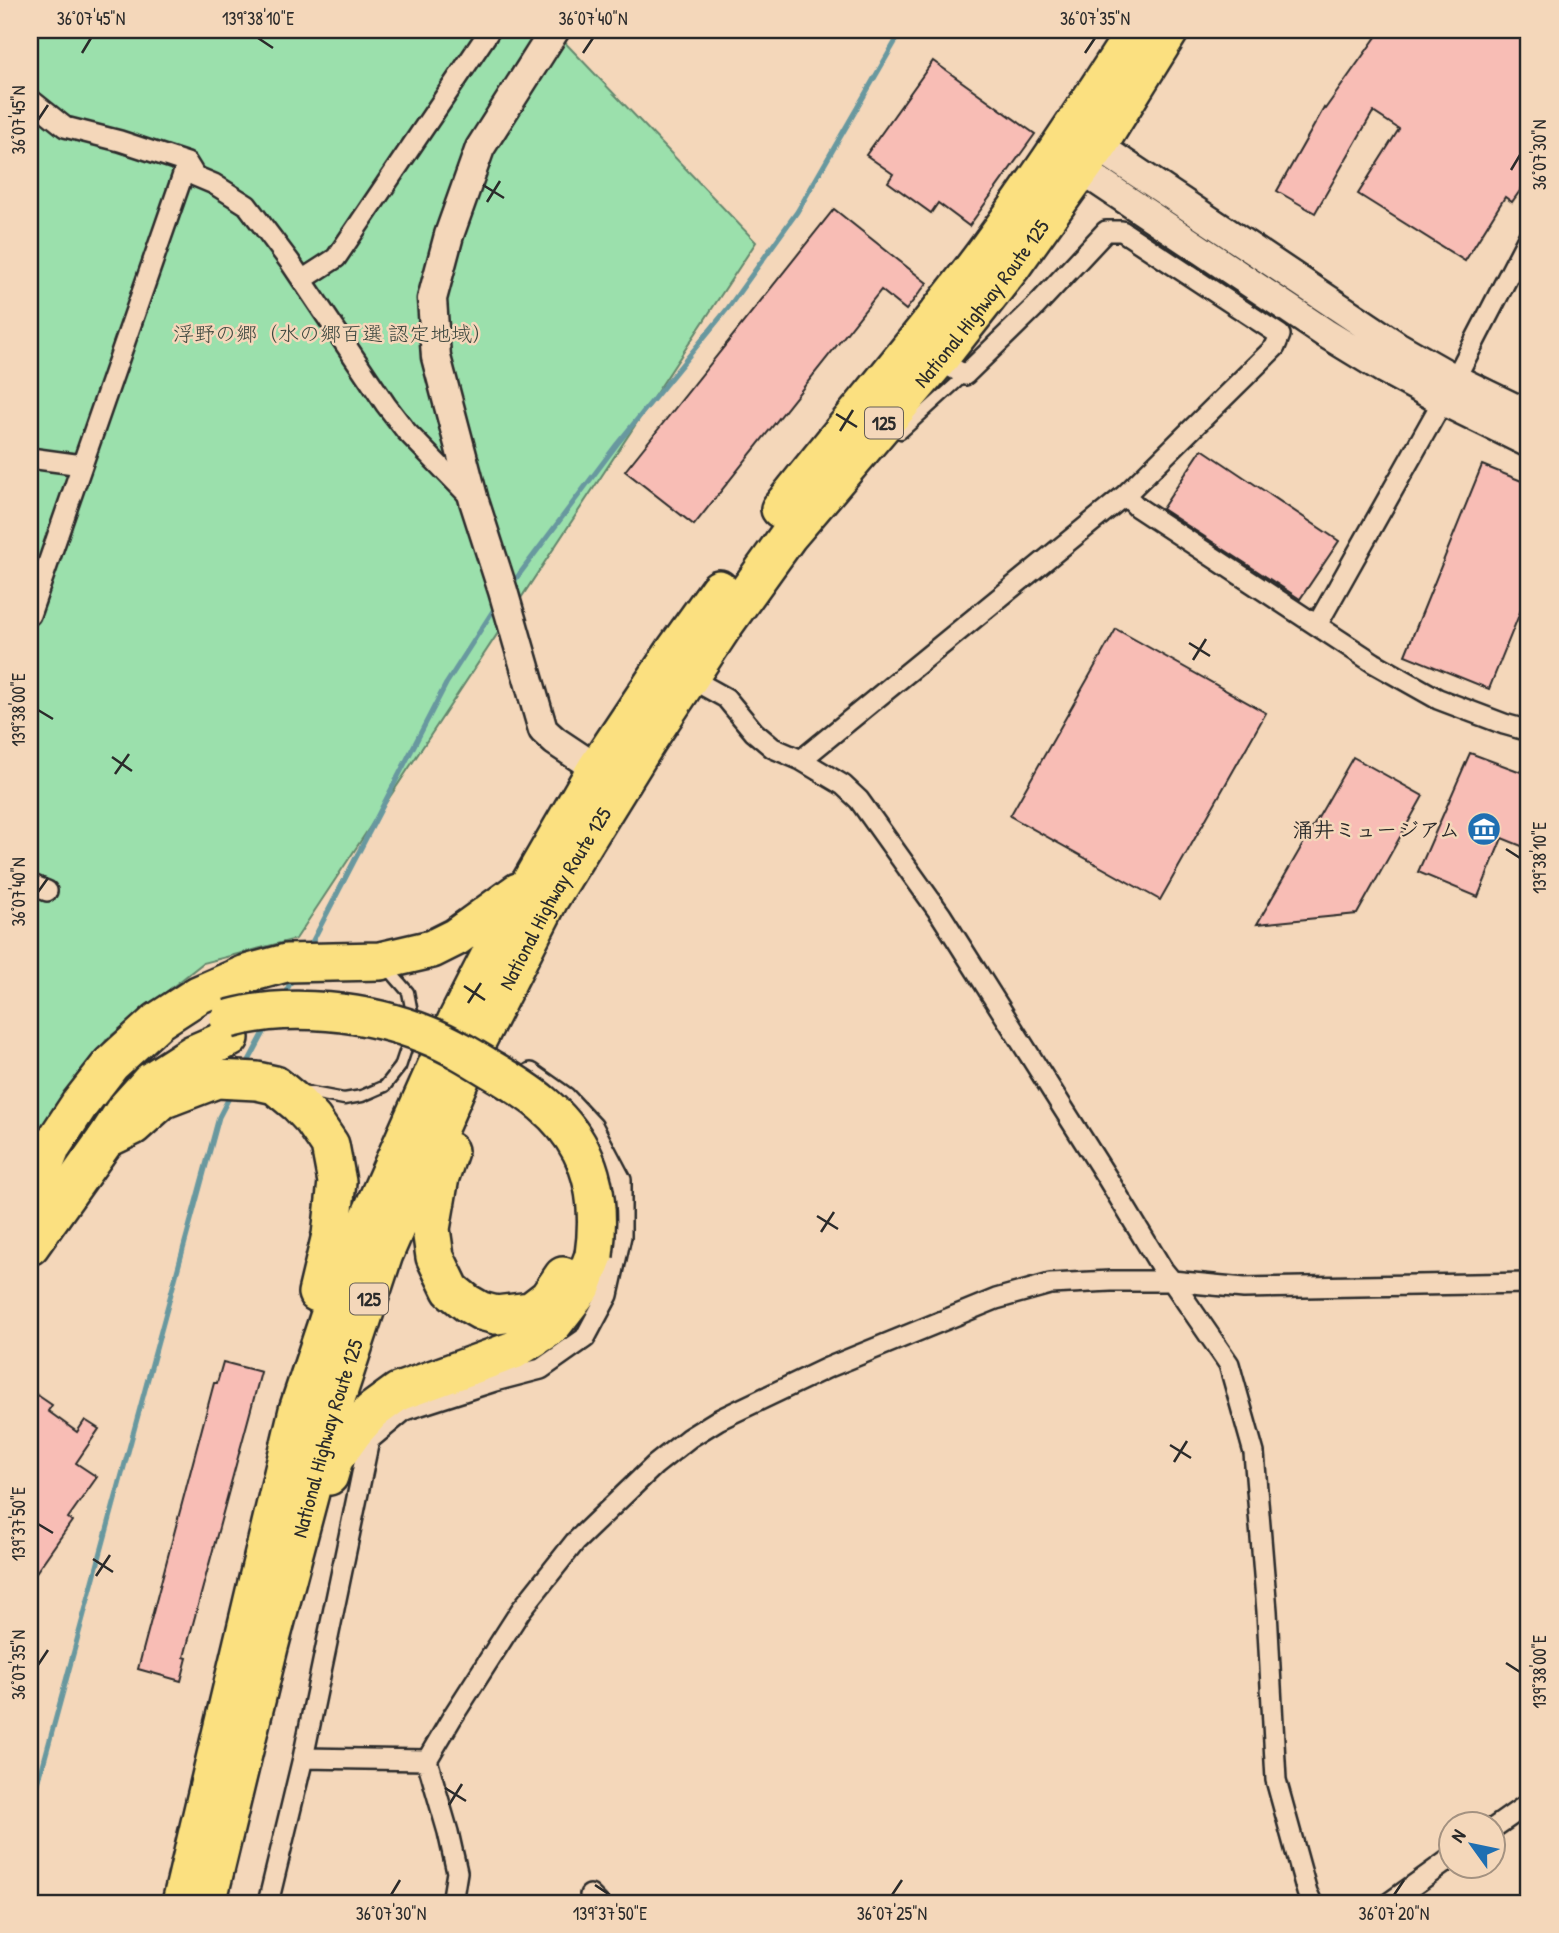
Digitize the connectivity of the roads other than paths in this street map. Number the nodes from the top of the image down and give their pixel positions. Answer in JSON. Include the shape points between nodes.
{"nodes":[{"id":1,"x":490,"y":30,"type":"edge"},
{"id":2,"x":555,"y":30,"type":"edge"},
{"id":3,"x":1136,"y":30,"type":"edge"},
{"id":4,"x":1170,"y":30,"type":"edge"},
{"id":5,"x":30,"y":99,"type":"edge"},
{"id":6,"x":1081,"y":153,"type":"junction"},
{"id":7,"x":187,"y":163,"type":"junction"},
{"id":8,"x":1529,"y":236,"type":"edge"},
{"id":9,"x":302,"y":280,"type":"junction"},
{"id":10,"x":952,"y":368,"type":"junction"},
{"id":11,"x":1449,"y":390,"type":"junction"},
{"id":12,"x":1529,"y":415,"type":"edge"},
{"id":13,"x":1529,"y":443,"type":"edge"},
{"id":14,"x":30,"y":458,"type":"edge"},
{"id":15,"x":82,"y":465,"type":"junction"},
{"id":16,"x":1125,"y":495,"type":"junction"},
{"id":17,"x":474,"y":501,"type":"junction"},
{"id":18,"x":30,"y":615,"type":"edge"},
{"id":19,"x":1317,"y":625,"type":"junction"},
{"id":20,"x":688,"y":677,"type":"junction"},
{"id":21,"x":1529,"y":731,"type":"edge"},
{"id":22,"x":801,"y":760,"type":"junction"},
{"id":23,"x":608,"y":777,"type":"junction"},
{"id":24,"x":528,"y":883,"type":"junction"},
{"id":25,"x":380,"y":961,"type":"junction"},
{"id":26,"x":229,"y":1029,"type":"junction"},
{"id":27,"x":476,"y":1043,"type":"junction"},
{"id":28,"x":266,"y":1083,"type":"junction"},
{"id":29,"x":457,"y":1085,"type":"junction"},
{"id":30,"x":106,"y":1139,"type":"junction"},
{"id":31,"x":33,"y":1191,"type":"edge"},
{"id":32,"x":30,"y":1246,"type":"edge"},
{"id":33,"x":586,"y":1252,"type":"junction"},
{"id":34,"x":1172,"y":1281,"type":"junction"},
{"id":35,"x":1529,"y":1283,"type":"edge"},
{"id":36,"x":298,"y":1410,"type":"junction"},
{"id":37,"x":269,"y":1647,"type":"junction"},
{"id":38,"x":303,"y":1758,"type":"junction"},
{"id":39,"x":427,"y":1760,"type":"junction"},
{"id":40,"x":1529,"y":1802,"type":"edge"},
{"id":41,"x":1506,"y":1819,"type":"edge"},
{"id":42,"x":207,"y":1848,"type":"junction"},
{"id":43,"x":1436,"y":1870,"type":"edge"},
{"id":44,"x":180,"y":1903,"type":"edge"},
{"id":45,"x":207,"y":1903,"type":"edge"},
{"id":46,"x":268,"y":1903,"type":"edge"},
{"id":47,"x":452,"y":1903,"type":"edge"},
{"id":48,"x":1312,"y":1903,"type":"edge"},
{"id":49,"x":1389,"y":1903,"type":"edge"}],
"edges":[{"from":1,"to":9,"type":"street","via":[[336,258]]},
{"from":2,"to":17,"type":"street","via":[[480,148],[432,299],[436,356]]},
{"from":3,"to":6,"type":"highway","name":"National Highway Route 125","number":"125"},
{"from":4,"to":6,"type":"highway","name":"National Highway Route 125","number":"125"},
{"from":5,"to":7,"type":"street","via":[[65,127]]},
{"from":6,"to":10,"type":"highway","name":"National Highway Route 125","number":"125"},
{"from":6,"to":11,"type":"street","via":[[1397,346]]},
{"from":6,"to":23,"type":"highway","name":"National Highway Route 125","number":"125","via":[[989,248],[744,556],[676,649]]},
{"from":7,"to":9,"type":"street","via":[[195,176],[247,205]]},
{"from":7,"to":15,"type":"street"},
{"from":8,"to":11,"type":"street"},
{"from":9,"to":17,"type":"street","via":[[406,431]]},
{"from":10,"to":16,"type":"street","via":[[1035,307],[1106,231],[1122,231],[1280,335],[1275,347]]},
{"from":10,"to":20,"type":"highway","name":"National Highway Route 125","number":"125","via":[[884,423],[789,536]]},
{"from":11,"to":12,"type":"street"},
{"from":11,"to":13,"type":"street"},
{"from":11,"to":19,"type":"street"},
{"from":14,"to":15,"type":"street"},
{"from":15,"to":18,"type":"street"},
{"from":16,"to":19,"type":"street"},
{"from":16,"to":22,"type":"street"},
{"from":17,"to":23,"type":"street","via":[[543,730]]},
{"from":19,"to":21,"type":"street","via":[[1438,699]]},
{"from":20,"to":22,"type":"street","via":[[726,698],[754,733],[773,748]]},
{"from":20,"to":23,"type":"highway","name":"National Highway Route 125","number":"125"},
{"from":22,"to":34,"type":"street","via":[[843,785],[886,836],[941,915]]},
{"from":23,"to":24,"type":"highway","name":"National Highway Route 125","number":"125"},
{"from":23,"to":27,"type":"highway","name":"National Highway Route 125","number":"125"},
{"from":24,"to":25,"type":"highway","via":[[456,937],[432,949]]},
{"from":24,"to":36,"type":"highway","name":"National Highway Route 125","number":"125","via":[[456,1022],[340,1284]]},
{"from":25,"to":28,"type":"lane","via":[[408,992],[414,1025],[400,1067],[385,1086],[344,1100]]},
{"from":25,"to":31,"type":"highway","via":[[286,963],[198,995],[158,1021],[111,1065],[79,1105],[52,1146]]},
{"from":26,"to":30,"type":"highway","via":[[151,1081]]},
{"from":26,"to":31,"type":"highway","via":[[199,1031],[148,1064],[127,1082],[66,1163]]},
{"from":26,"to":33,"type":"highway","bridge":true,"via":[[249,1013],[298,1009],[384,1021],[446,1043],[525,1090],[562,1122],[591,1178],[596,1203]]},
{"from":27,"to":29,"type":"highway","name":"National Highway Route 125","number":"125"},
{"from":27,"to":38,"type":"street","via":[[524,1068],[565,1097],[593,1126],[621,1180],[621,1236],[608,1295],[585,1338],[541,1370],[405,1410],[369,1440]]},
{"from":28,"to":30,"type":"highway","via":[[217,1079],[162,1100],[133,1126]]},
{"from":28,"to":36,"type":"highway","via":[[313,1120],[330,1145],[337,1182],[331,1236],[298,1369]]},
{"from":29,"to":33,"type":"highway","via":[[459,1122],[440,1177],[431,1229],[435,1256],[451,1290],[481,1311],[496,1315],[531,1311],[548,1298]]},
{"from":29,"to":37,"type":"highway","name":"National Highway Route 125","number":"125","via":[[375,1279],[330,1417]]},
{"from":30,"to":32,"type":"highway"},
{"from":33,"to":37,"type":"highway","via":[[582,1287],[551,1327],[514,1350],[398,1392],[354,1431],[334,1459],[290,1611]]},
{"from":34,"to":35,"type":"street","via":[[1244,1288]]},
{"from":34,"to":39,"type":"street","via":[[1050,1284],[996,1299],[827,1368],[689,1438],[575,1542],[521,1610]]},
{"from":34,"to":48,"type":"street","via":[[1228,1364],[1254,1453],[1276,1780]]},
{"from":36,"to":42,"type":"highway","name":"National Highway Route 125","number":"125"},
{"from":37,"to":42,"type":"highway","name":"National Highway Route 125","number":"125"},
{"from":38,"to":39,"type":"street"},
{"from":38,"to":46,"type":"street"},
{"from":39,"to":47,"type":"street","via":[[457,1872]]},
{"from":40,"to":41,"type":"street"},
{"from":42,"to":44,"type":"highway","name":"National Highway Route 125","number":"125"},
{"from":42,"to":45,"type":"highway","name":"National Highway Route 125","number":"125"},
{"from":43,"to":49,"type":"street"}]}
